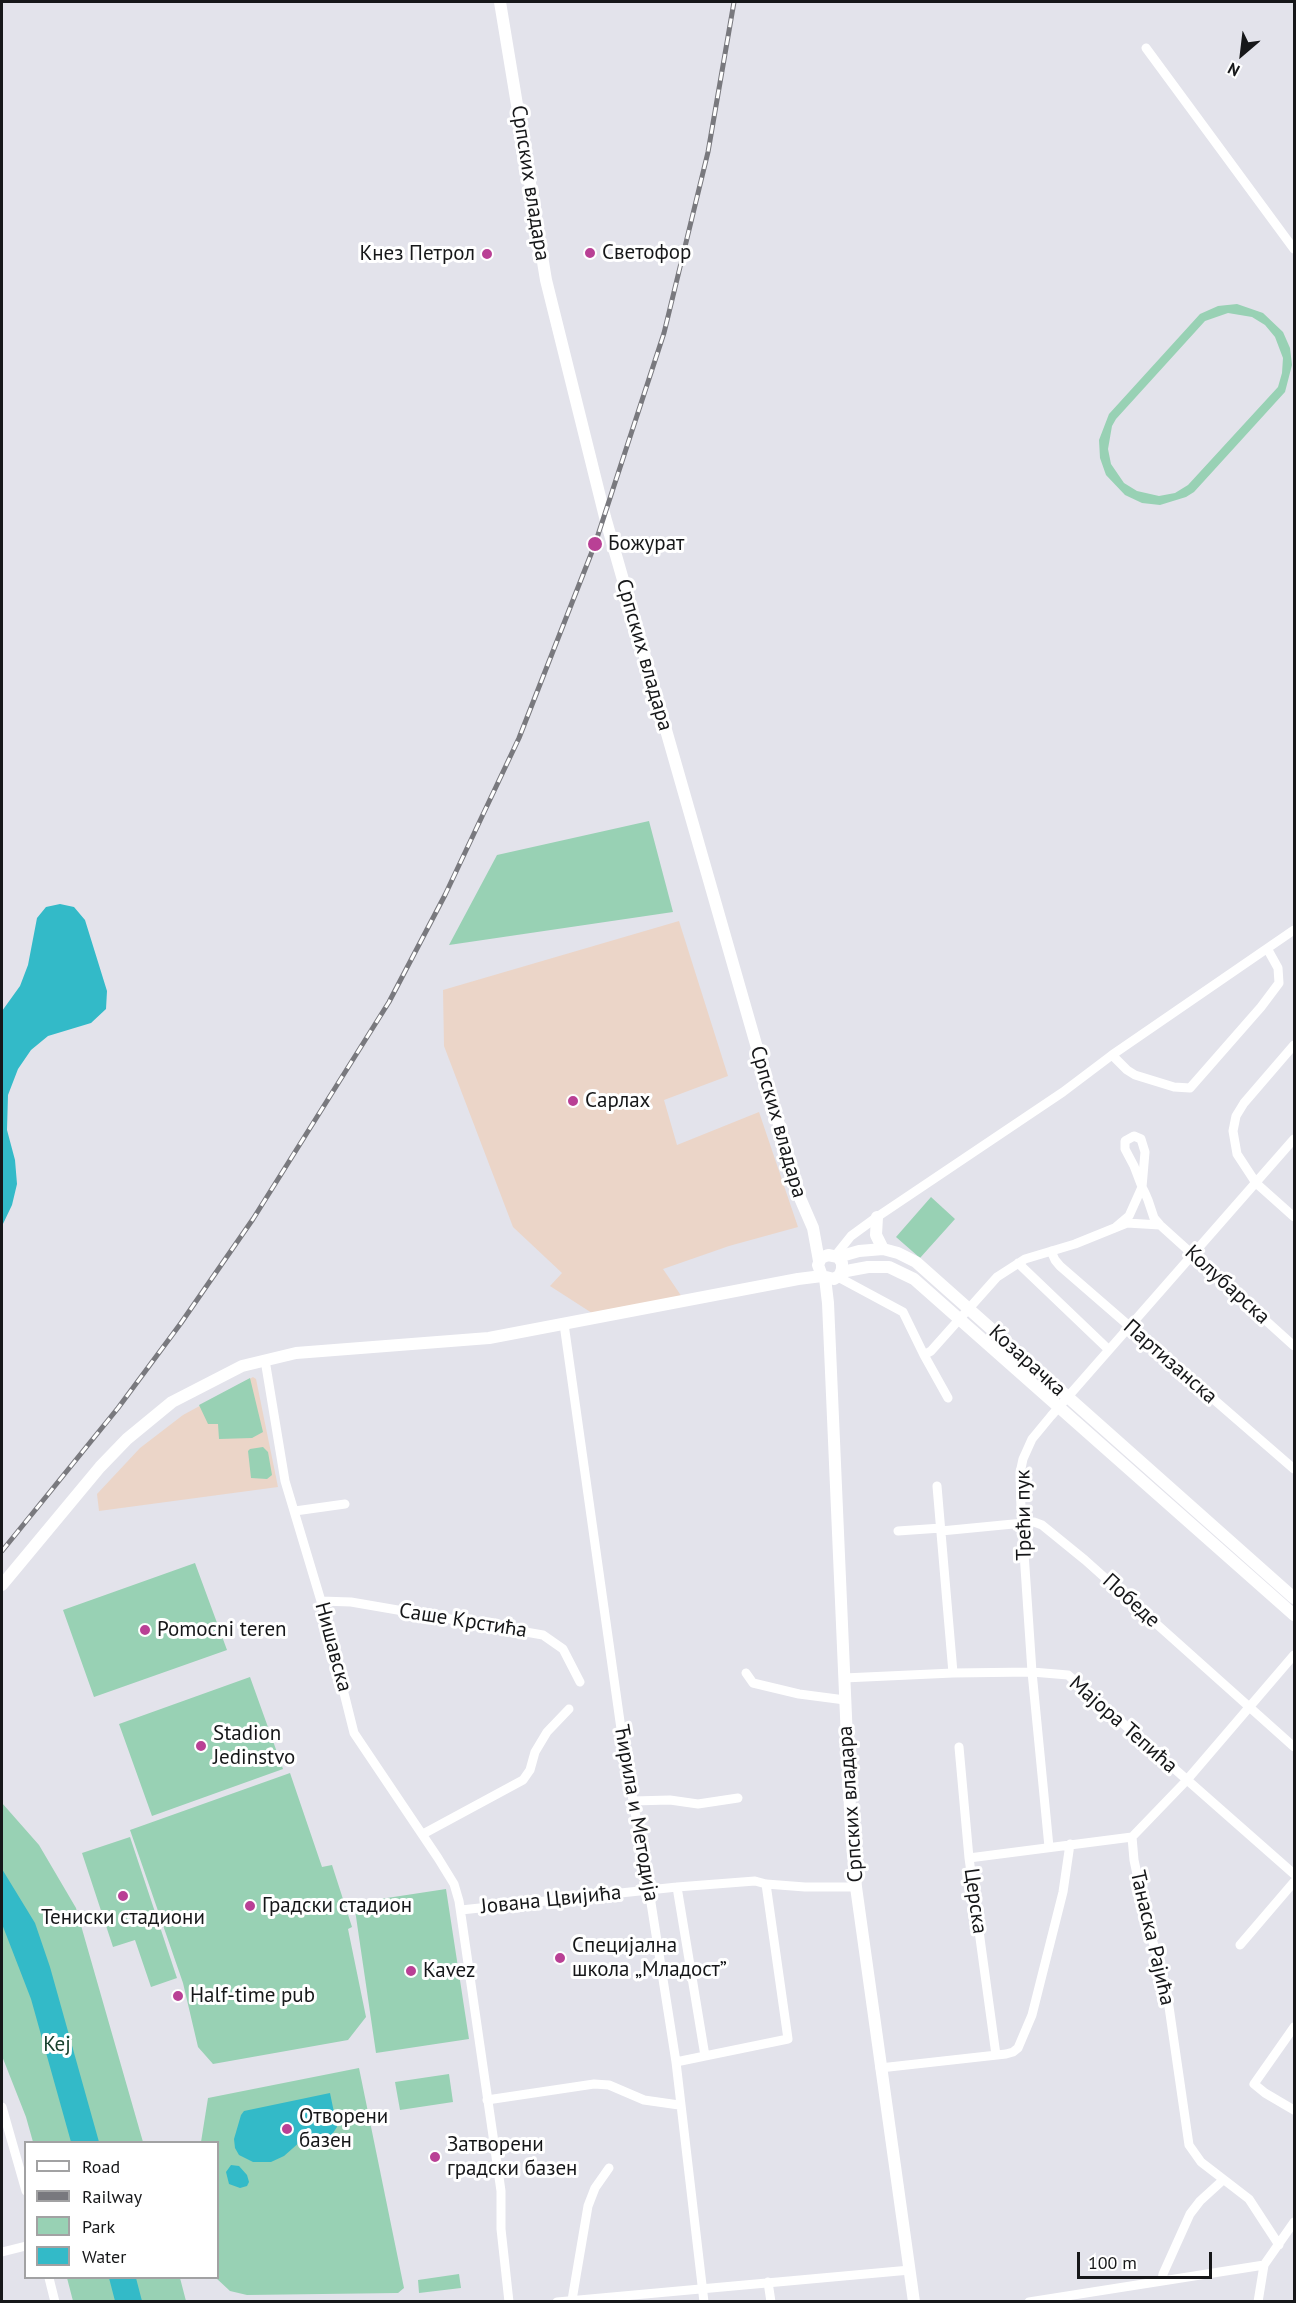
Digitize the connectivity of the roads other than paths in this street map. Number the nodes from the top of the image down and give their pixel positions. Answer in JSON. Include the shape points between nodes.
{"nodes":[{"id":1,"x":500,"y":2,"type":"edge"},
{"id":2,"x":1146,"y":48,"type":"dead end"},
{"id":3,"x":1294,"y":249,"type":"edge"},
{"id":4,"x":1294,"y":930,"type":"edge"},
{"id":5,"x":1268,"y":950,"type":"junction"},
{"id":6,"x":1294,"y":1048,"type":"edge"},
{"id":7,"x":1112,"y":1055,"type":"junction"},
{"id":8,"x":1294,"y":1139,"type":"edge"},
{"id":9,"x":1256,"y":1183,"type":"junction"},
{"id":10,"x":1142,"y":1186,"type":"junction"},
{"id":11,"x":877,"y":1217,"type":"junction"},
{"id":12,"x":1294,"y":1217,"type":"edge"},
{"id":13,"x":1160,"y":1225,"type":"junction"},
{"id":14,"x":1116,"y":1227,"type":"junction"},
{"id":15,"x":883,"y":1249,"type":"junction"},
{"id":16,"x":1052,"y":1251,"type":"junction"},
{"id":17,"x":1192,"y":1255,"type":"junction"},
{"id":18,"x":1018,"y":1263,"type":"junction"},
{"id":19,"x":830,"y":1268,"type":"junction"},
{"id":20,"x":969,"y":1308,"type":"junction"},
{"id":21,"x":959,"y":1321,"type":"junction"},
{"id":22,"x":564,"y":1324,"type":"junction"},
{"id":23,"x":1129,"y":1327,"type":"junction"},
{"id":24,"x":1293,"y":1341,"type":"edge"},
{"id":25,"x":1109,"y":1350,"type":"junction"},
{"id":26,"x":924,"y":1355,"type":"junction"},
{"id":27,"x":265,"y":1360,"type":"junction"},
{"id":28,"x":1067,"y":1397,"type":"junction"},
{"id":29,"x":948,"y":1398,"type":"dead end"},
{"id":30,"x":1058,"y":1408,"type":"junction"},
{"id":31,"x":1294,"y":1469,"type":"edge"},
{"id":32,"x":937,"y":1486,"type":"dead end"},
{"id":33,"x":345,"y":1504,"type":"dead end"},
{"id":34,"x":295,"y":1511,"type":"junction"},
{"id":35,"x":1199,"y":1515,"type":"junction"},
{"id":36,"x":1022,"y":1524,"type":"junction"},
{"id":37,"x":1189,"y":1524,"type":"junction"},
{"id":38,"x":941,"y":1529,"type":"junction"},
{"id":39,"x":898,"y":1531,"type":"dead end"},
{"id":40,"x":2,"y":1585,"type":"edge"},
{"id":41,"x":1294,"y":1598,"type":"edge"},
{"id":42,"x":321,"y":1601,"type":"junction"},
{"id":43,"x":1294,"y":1615,"type":"edge"},
{"id":44,"x":1294,"y":1655,"type":"edge"},
{"id":45,"x":1032,"y":1672,"type":"junction"},
{"id":46,"x":746,"y":1673,"type":"dead end"},
{"id":47,"x":953,"y":1673,"type":"junction"},
{"id":48,"x":844,"y":1678,"type":"junction"},
{"id":49,"x":580,"y":1682,"type":"dead end"},
{"id":50,"x":845,"y":1700,"type":"junction"},
{"id":51,"x":1249,"y":1708,"type":"junction"},
{"id":52,"x":569,"y":1709,"type":"dead end"},
{"id":53,"x":959,"y":1747,"type":"dead end"},
{"id":54,"x":1294,"y":1747,"type":"edge"},
{"id":55,"x":1186,"y":1781,"type":"junction"},
{"id":56,"x":738,"y":1798,"type":"dead end"},
{"id":57,"x":633,"y":1801,"type":"junction"},
{"id":58,"x":423,"y":1834,"type":"junction"},
{"id":59,"x":1132,"y":1836,"type":"junction"},
{"id":60,"x":1070,"y":1844,"type":"junction"},
{"id":61,"x":1049,"y":1847,"type":"junction"},
{"id":62,"x":969,"y":1858,"type":"junction"},
{"id":63,"x":1294,"y":1874,"type":"edge"},
{"id":64,"x":1294,"y":1882,"type":"edge"},
{"id":65,"x":766,"y":1884,"type":"junction"},
{"id":66,"x":677,"y":1887,"type":"junction"},
{"id":67,"x":856,"y":1887,"type":"junction"},
{"id":68,"x":649,"y":1890,"type":"junction"},
{"id":69,"x":461,"y":1910,"type":"junction"},
{"id":70,"x":1240,"y":1945,"type":"dead end"},
{"id":71,"x":1294,"y":2027,"type":"edge"},
{"id":72,"x":996,"y":2055,"type":"junction"},
{"id":73,"x":705,"y":2056,"type":"junction"},
{"id":74,"x":675,"y":2062,"type":"junction"},
{"id":75,"x":880,"y":2068,"type":"junction"},
{"id":76,"x":487,"y":2100,"type":"junction"},
{"id":77,"x":679,"y":2105,"type":"junction"},
{"id":78,"x":2,"y":2107,"type":"edge"},
{"id":79,"x":1294,"y":2110,"type":"edge"},
{"id":80,"x":6,"y":2137,"type":"edge"},
{"id":81,"x":609,"y":2168,"type":"dead end"},
{"id":82,"x":1223,"y":2180,"type":"junction"},
{"id":83,"x":24,"y":2186,"type":"edge"},
{"id":84,"x":1294,"y":2222,"type":"edge"},
{"id":85,"x":1279,"y":2245,"type":"junction"},
{"id":86,"x":24,"y":2246,"type":"edge"},
{"id":87,"x":2,"y":2252,"type":"edge"},
{"id":88,"x":1264,"y":2265,"type":"junction"},
{"id":89,"x":910,"y":2270,"type":"junction"},
{"id":90,"x":50,"y":2279,"type":"edge"},
{"id":91,"x":1162,"y":2281,"type":"junction"},
{"id":92,"x":768,"y":2282,"type":"junction"},
{"id":93,"x":702,"y":2288,"type":"junction"},
{"id":94,"x":572,"y":2300,"type":"junction"},
{"id":95,"x":55,"y":2301,"type":"edge"},
{"id":96,"x":509,"y":2301,"type":"edge"},
{"id":97,"x":556,"y":2301,"type":"edge"},
{"id":98,"x":704,"y":2301,"type":"edge"},
{"id":99,"x":771,"y":2301,"type":"edge"},
{"id":100,"x":914,"y":2301,"type":"edge"},
{"id":101,"x":1029,"y":2301,"type":"edge"},
{"id":102,"x":1258,"y":2301,"type":"edge"}],
"edges":[{"from":1,"to":19,"type":"main road","name":"Српских владара","via":[[546,280],[604,516],[800,1198],[813,1228],[827,1246]]},
{"from":2,"to":3,"type":"street"},
{"from":4,"to":5,"type":"street"},
{"from":5,"to":7,"type":"street"},
{"from":5,"to":7,"type":"street","via":[[1278,968],[1279,983],[1190,1088],[1135,1075]]},
{"from":6,"to":9,"type":"street","via":[[1244,1103],[1234,1123],[1237,1154]]},
{"from":7,"to":11,"type":"street"},
{"from":8,"to":9,"type":"street","name":"Трећи пук"},
{"from":9,"to":12,"type":"street"},
{"from":9,"to":17,"type":"street","name":"Трећи пук"},
{"from":10,"to":10,"type":"street","name":"Колубарска","via":[[1143,1143],[1130,1136],[1125,1149]]},
{"from":10,"to":13,"type":"street","name":"Колубарска"},
{"from":10,"to":14,"type":"street","name":"Колубарска","via":[[1129,1216]]},
{"from":11,"to":15,"type":"main road","via":[[876,1235]]},
{"from":11,"to":19,"type":"street","via":[[851,1236]]},
{"from":13,"to":14,"type":"street","name":"Колубарска","via":[[1127,1223]]},
{"from":13,"to":17,"type":"street","name":"Колубарска"},
{"from":14,"to":16,"type":"street","name":"Колубарска"},
{"from":15,"to":19,"type":"main road","name":"Козарачка","via":[[859,1251]]},
{"from":15,"to":20,"type":"main road","name":"Козарачка","via":[[916,1262]]},
{"from":16,"to":18,"type":"street","name":"Колубарска"},
{"from":16,"to":23,"type":"street","name":"Партизанска","via":[[1060,1266]]},
{"from":17,"to":23,"type":"street","name":"Трећи пук"},
{"from":17,"to":24,"type":"street","name":"Колубарска"},
{"from":18,"to":20,"type":"street","name":"Колубарска","via":[[997,1276]]},
{"from":18,"to":25,"type":"street"},
{"from":19,"to":21,"type":"main road","name":"Козарачка","via":[[895,1269],[914,1279]]},
{"from":19,"to":22,"type":"main road","via":[[798,1279]]},
{"from":19,"to":26,"type":"street","via":[[903,1312]]},
{"from":19,"to":48,"type":"main road","name":"Српских владара","via":[[828,1303]]},
{"from":20,"to":21,"type":"street","name":"Колубарска"},
{"from":20,"to":28,"type":"main road","name":"Козарачка"},
{"from":21,"to":26,"type":"street"},
{"from":21,"to":30,"type":"main road","name":"Козарачка"},
{"from":22,"to":27,"type":"main road","via":[[489,1338],[296,1353]]},
{"from":22,"to":57,"type":"street","name":"Ћирила и Методија"},
{"from":23,"to":25,"type":"street","name":"Трећи пук"},
{"from":23,"to":31,"type":"street","name":"Партизанска"},
{"from":25,"to":28,"type":"street","name":"Трећи пук"},
{"from":26,"to":29,"type":"street"},
{"from":27,"to":34,"type":"street","name":"Нишавска","via":[[285,1481]]},
{"from":27,"to":40,"type":"main road","via":[[228,1372],[172,1402],[152,1418],[100,1467]]},
{"from":28,"to":30,"type":"street","name":"Трећи пук"},
{"from":28,"to":35,"type":"main road","name":"Козарачка"},
{"from":30,"to":36,"type":"street","name":"Трећи пук","via":[[1032,1439],[1023,1460],[1019,1488]]},
{"from":30,"to":37,"type":"main road","name":"Козарачка"},
{"from":32,"to":38,"type":"street"},
{"from":33,"to":34,"type":"street"},
{"from":34,"to":42,"type":"street","name":"Нишавска"},
{"from":35,"to":37,"type":"street"},
{"from":35,"to":41,"type":"main road","name":"Козарачка"},
{"from":36,"to":38,"type":"street","name":"Победе"},
{"from":36,"to":45,"type":"street","name":"Трећи пук"},
{"from":36,"to":51,"type":"street","name":"Победе","via":[[1042,1525]]},
{"from":37,"to":43,"type":"main road","name":"Козарачка"},
{"from":38,"to":39,"type":"street","name":"Победе"},
{"from":38,"to":47,"type":"street"},
{"from":42,"to":49,"type":"street","name":"Саше Крстића","via":[[351,1602],[543,1635],[563,1649]]},
{"from":42,"to":58,"type":"street","name":"Нишавска","via":[[354,1732]]},
{"from":44,"to":51,"type":"street"},
{"from":45,"to":47,"type":"street","name":"Мајора Тепића"},
{"from":45,"to":55,"type":"street","name":"Мајора Тепића","via":[[1072,1677]]},
{"from":45,"to":61,"type":"street","name":"Трећи пук"},
{"from":46,"to":50,"type":"street","via":[[753,1683]]},
{"from":47,"to":48,"type":"street","name":"Мајора Тепића"},
{"from":48,"to":50,"type":"main road","name":"Српских владара"},
{"from":50,"to":67,"type":"main road","name":"Српских владара"},
{"from":51,"to":54,"type":"street","name":"Победе"},
{"from":51,"to":55,"type":"street"},
{"from":52,"to":58,"type":"street","via":[[546,1732],[523,1780]]},
{"from":53,"to":62,"type":"street","name":"Церска"},
{"from":55,"to":59,"type":"street"},
{"from":55,"to":63,"type":"street","name":"Мајора Тепића"},
{"from":56,"to":57,"type":"street","via":[[698,1804]]},
{"from":57,"to":68,"type":"street","name":"Ћирила и Методија"},
{"from":58,"to":69,"type":"street","name":"Нишавска","via":[[454,1884]]},
{"from":59,"to":60,"type":"street"},
{"from":59,"to":82,"type":"street","name":"Танаска Рајића","via":[[1146,1917],[1167,1993],[1189,2145],[1195,2156]]},
{"from":60,"to":61,"type":"street"},
{"from":60,"to":72,"type":"street","via":[[1063,1893],[1027,2031],[1016,2051]]},
{"from":61,"to":62,"type":"street"},
{"from":62,"to":72,"type":"street","name":"Церска"},
{"from":64,"to":70,"type":"street"},
{"from":65,"to":66,"type":"street","name":"Јована Цвијића","via":[[755,1881]]},
{"from":65,"to":67,"type":"street","name":"Јована Цвијића"},
{"from":65,"to":73,"type":"street","via":[[788,2039]]},
{"from":66,"to":68,"type":"street","name":"Јована Цвијића"},
{"from":66,"to":73,"type":"street"},
{"from":67,"to":75,"type":"main road","name":"Српских владара"},
{"from":68,"to":69,"type":"street","name":"Јована Цвијића"},
{"from":68,"to":74,"type":"street","name":"Ћирила и Методија"},
{"from":69,"to":76,"type":"street","name":"Нишавска"},
{"from":71,"to":79,"type":"street","via":[[1254,2082]]},
{"from":72,"to":75,"type":"street"},
{"from":73,"to":74,"type":"street"},
{"from":74,"to":77,"type":"street","name":"Ћирила и Методија"},
{"from":75,"to":89,"type":"main road","name":"Српских владара"},
{"from":76,"to":77,"type":"street","via":[[594,2084],[609,2085],[644,2100]]},
{"from":76,"to":96,"type":"street","name":"Нишавска","via":[[501,2191]]},
{"from":77,"to":93,"type":"street","name":"Ћирила и Методија"},
{"from":78,"to":80,"type":"street"},
{"from":80,"to":83,"type":"street"},
{"from":81,"to":94,"type":"street","via":[[588,2206]]},
{"from":82,"to":85,"type":"street","name":"Танаска Рајића","via":[[1249,2199]]},
{"from":82,"to":91,"type":"street","via":[[1190,2214]]},
{"from":84,"to":85,"type":"street"},
{"from":85,"to":88,"type":"street"},
{"from":86,"to":87,"type":"street"},
{"from":88,"to":91,"type":"street"},
{"from":88,"to":102,"type":"street"},
{"from":89,"to":92,"type":"street"},
{"from":89,"to":100,"type":"main road","name":"Српских владара"},
{"from":90,"to":95,"type":"street"},
{"from":91,"to":101,"type":"street"},
{"from":92,"to":93,"type":"street"},
{"from":92,"to":99,"type":"street"},
{"from":93,"to":94,"type":"street"},
{"from":93,"to":98,"type":"street","name":"Ћирила и Методија"},
{"from":94,"to":97,"type":"street"}]}
